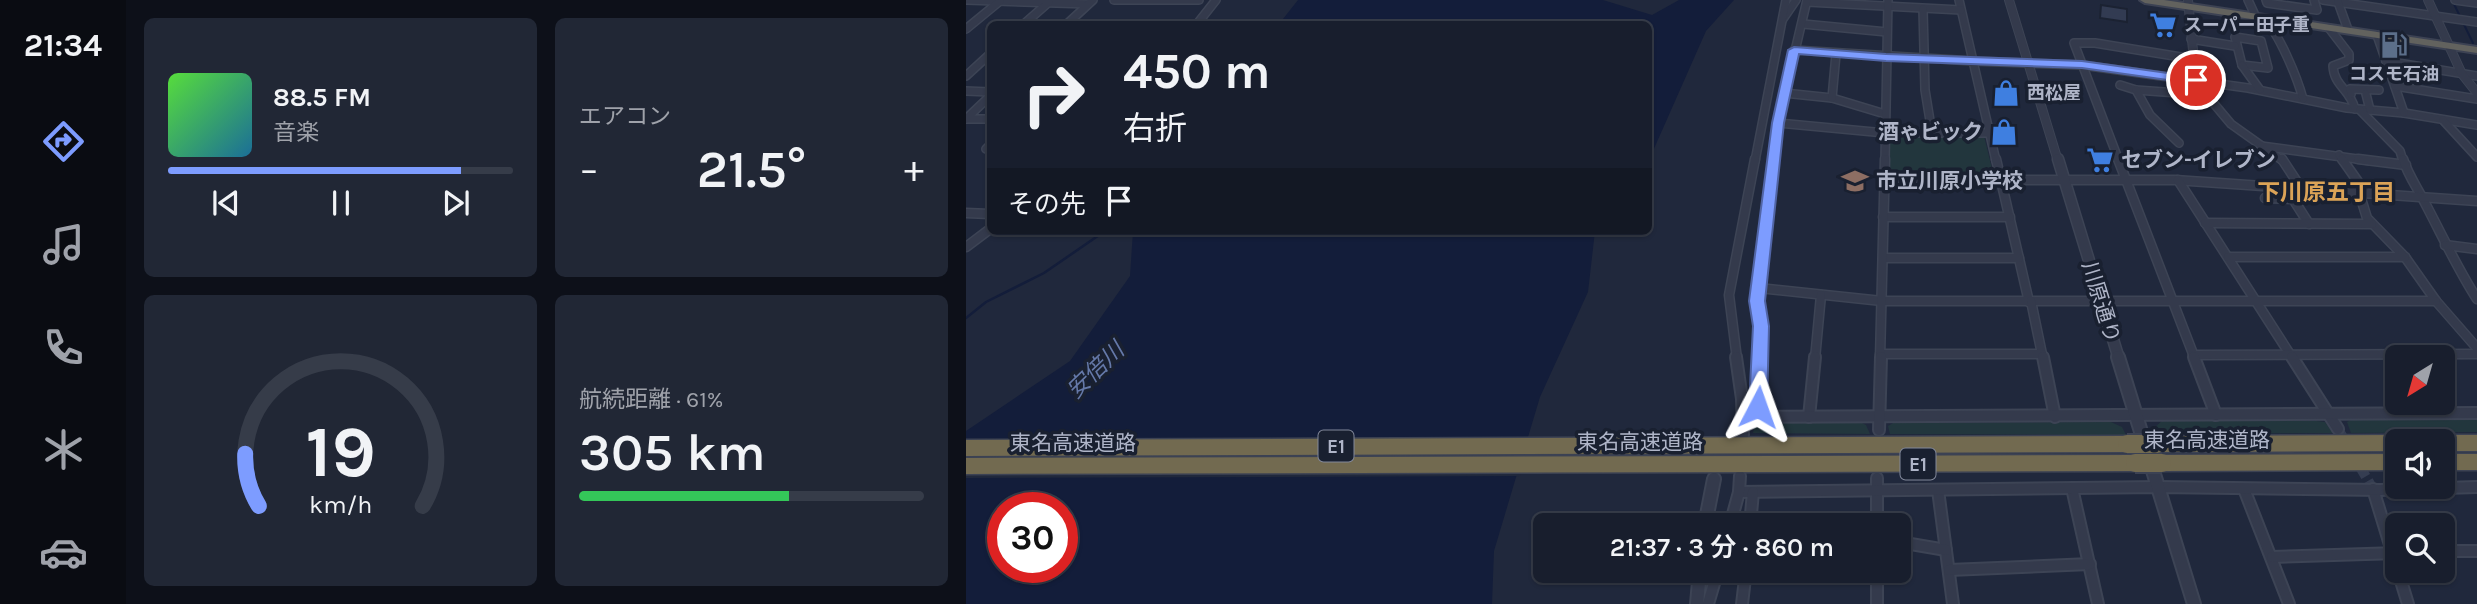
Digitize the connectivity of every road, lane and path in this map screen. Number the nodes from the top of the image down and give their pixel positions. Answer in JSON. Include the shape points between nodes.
{"nodes":[{"id":1,"x":966,"y":0,"type":"edge"},
{"id":2,"x":1114,"y":0,"type":"edge"},
{"id":3,"x":1199,"y":0,"type":"edge"},
{"id":4,"x":1216,"y":0,"type":"edge"},
{"id":5,"x":1786,"y":0,"type":"edge"},
{"id":6,"x":1796,"y":0,"type":"edge"},
{"id":7,"x":1959,"y":0,"type":"edge"},
{"id":8,"x":2009,"y":0,"type":"edge"},
{"id":9,"x":2145,"y":0,"type":"edge"},
{"id":10,"x":2168,"y":0,"type":"edge"},
{"id":11,"x":2248,"y":0,"type":"edge"},
{"id":12,"x":2266,"y":0,"type":"edge"},
{"id":13,"x":2314,"y":0,"type":"edge"},
{"id":14,"x":2323,"y":0,"type":"edge"},
{"id":15,"x":2385,"y":0,"type":"edge"},
{"id":16,"x":2428,"y":0,"type":"edge"},
{"id":17,"x":2455,"y":0,"type":"edge"},
{"id":18,"x":1000,"y":1,"type":"edge"},
{"id":19,"x":1807,"y":1,"type":"edge"},
{"id":20,"x":1050,"y":2,"type":"edge"},
{"id":21,"x":1091,"y":2,"type":"edge"},
{"id":22,"x":2339,"y":2,"type":"junction"},
{"id":23,"x":2188,"y":3,"type":"edge"},
{"id":24,"x":2477,"y":3,"type":"edge"},
{"id":25,"x":1888,"y":4,"type":"edge"},
{"id":26,"x":1923,"y":9,"type":"junction"},
{"id":27,"x":2388,"y":9,"type":"junction"},
{"id":28,"x":1961,"y":10,"type":"junction"},
{"id":29,"x":2258,"y":15,"type":"junction"},
{"id":30,"x":2435,"y":16,"type":"junction"},
{"id":31,"x":1781,"y":20,"type":"junction"},
{"id":32,"x":1028,"y":21,"type":"edge"},
{"id":33,"x":1070,"y":21,"type":"edge"},
{"id":34,"x":1199,"y":21,"type":"edge"},
{"id":35,"x":2477,"y":22,"type":"edge"},
{"id":36,"x":1803,"y":24,"type":"junction"},
{"id":37,"x":2347,"y":27,"type":"junction"},
{"id":38,"x":2329,"y":28,"type":"junction"},
{"id":39,"x":966,"y":29,"type":"edge"},
{"id":40,"x":1887,"y":32,"type":"junction"},
{"id":41,"x":2377,"y":35,"type":"junction"},
{"id":42,"x":2191,"y":39,"type":"junction"},
{"id":43,"x":2448,"y":44,"type":"junction"},
{"id":44,"x":2235,"y":46,"type":"junction"},
{"id":45,"x":2477,"y":48,"type":"edge"},
{"id":46,"x":1794,"y":50,"type":"junction"},
{"id":47,"x":1836,"y":54,"type":"junction"},
{"id":48,"x":987,"y":57,"type":"edge"},
{"id":49,"x":1886,"y":58,"type":"junction"},
{"id":50,"x":1924,"y":59,"type":"junction"},
{"id":51,"x":2193,"y":59,"type":"junction"},
{"id":52,"x":1973,"y":61,"type":"junction"},
{"id":53,"x":2386,"y":61,"type":"junction"},
{"id":54,"x":2027,"y":62,"type":"junction"},
{"id":55,"x":2082,"y":65,"type":"junction"},
{"id":56,"x":2240,"y":65,"type":"junction"},
{"id":57,"x":2462,"y":74,"type":"junction"},
{"id":58,"x":966,"y":76,"type":"edge"},
{"id":59,"x":2477,"y":76,"type":"edge"},
{"id":60,"x":2196,"y":80,"type":"junction"},
{"id":61,"x":2120,"y":85,"type":"dead end"},
{"id":62,"x":2395,"y":86,"type":"junction"},
{"id":63,"x":2136,"y":90,"type":"junction"},
{"id":64,"x":2260,"y":90,"type":"junction"},
{"id":65,"x":2379,"y":90,"type":"dead end"},
{"id":66,"x":966,"y":91,"type":"edge"},
{"id":67,"x":2198,"y":91,"type":"junction"},
{"id":68,"x":1784,"y":93,"type":"junction"},
{"id":69,"x":2477,"y":93,"type":"edge"},
{"id":70,"x":987,"y":94,"type":"edge"},
{"id":71,"x":2351,"y":94,"type":"junction"},
{"id":72,"x":2366,"y":94,"type":"dead end"},
{"id":73,"x":987,"y":97,"type":"edge"},
{"id":74,"x":1832,"y":98,"type":"junction"},
{"id":75,"x":2303,"y":99,"type":"junction"},
{"id":76,"x":2477,"y":99,"type":"edge"},
{"id":77,"x":2357,"y":109,"type":"junction"},
{"id":78,"x":2370,"y":110,"type":"junction"},
{"id":79,"x":2404,"y":113,"type":"junction"},
{"id":80,"x":1885,"y":114,"type":"junction"},
{"id":81,"x":966,"y":119,"type":"edge"},
{"id":82,"x":987,"y":119,"type":"edge"},
{"id":83,"x":2442,"y":119,"type":"junction"},
{"id":84,"x":1778,"y":123,"type":"junction"},
{"id":85,"x":2477,"y":125,"type":"edge"},
{"id":86,"x":1885,"y":133,"type":"junction"},
{"id":87,"x":1932,"y":133,"type":"junction"},
{"id":88,"x":1990,"y":133,"type":"junction"},
{"id":89,"x":2179,"y":144,"type":"dead end"},
{"id":90,"x":2261,"y":146,"type":"junction"},
{"id":91,"x":2339,"y":155,"type":"junction"},
{"id":92,"x":2477,"y":157,"type":"edge"},
{"id":93,"x":2406,"y":164,"type":"junction"},
{"id":94,"x":1884,"y":180,"type":"junction"},
{"id":95,"x":2001,"y":180,"type":"junction"},
{"id":96,"x":2064,"y":180,"type":"junction"},
{"id":97,"x":2126,"y":180,"type":"junction"},
{"id":98,"x":2178,"y":180,"type":"junction"},
{"id":99,"x":2301,"y":188,"type":"junction"},
{"id":100,"x":2362,"y":192,"type":"junction"},
{"id":101,"x":2264,"y":198,"type":"dead end"},
{"id":102,"x":2423,"y":199,"type":"junction"},
{"id":103,"x":2477,"y":201,"type":"edge"},
{"id":104,"x":966,"y":213,"type":"edge"},
{"id":105,"x":987,"y":214,"type":"edge"},
{"id":106,"x":1883,"y":217,"type":"junction"},
{"id":107,"x":2010,"y":217,"type":"junction"},
{"id":108,"x":2205,"y":223,"type":"junction"},
{"id":109,"x":2309,"y":224,"type":"junction"},
{"id":110,"x":2372,"y":224,"type":"junction"},
{"id":111,"x":987,"y":231,"type":"edge"},
{"id":112,"x":2445,"y":245,"type":"junction"},
{"id":113,"x":966,"y":247,"type":"edge"},
{"id":114,"x":2477,"y":249,"type":"edge"},
{"id":115,"x":2228,"y":257,"type":"junction"},
{"id":116,"x":2405,"y":257,"type":"junction"},
{"id":117,"x":1882,"y":258,"type":"junction"},
{"id":118,"x":2019,"y":258,"type":"junction"},
{"id":119,"x":1759,"y":288,"type":"junction"},
{"id":120,"x":1821,"y":295,"type":"junction"},
{"id":121,"x":2477,"y":299,"type":"edge"},
{"id":122,"x":1882,"y":301,"type":"junction"},
{"id":123,"x":2256,"y":301,"type":"junction"},
{"id":124,"x":2436,"y":301,"type":"junction"},
{"id":125,"x":2030,"y":302,"type":"junction"},
{"id":126,"x":2101,"y":302,"type":"junction"},
{"id":127,"x":2173,"y":302,"type":"junction"},
{"id":128,"x":2477,"y":335,"type":"edge"},
{"id":129,"x":2466,"y":336,"type":"junction"},
{"id":130,"x":2477,"y":348,"type":"edge"},
{"id":131,"x":2042,"y":354,"type":"junction"},
{"id":132,"x":2291,"y":354,"type":"junction"},
{"id":133,"x":2477,"y":354,"type":"edge"},
{"id":134,"x":1880,"y":355,"type":"junction"},
{"id":135,"x":2193,"y":355,"type":"junction"},
{"id":136,"x":2477,"y":413,"type":"edge"},
{"id":137,"x":2329,"y":414,"type":"junction"},
{"id":138,"x":2216,"y":415,"type":"junction"},
{"id":139,"x":2137,"y":416,"type":"junction"},
{"id":140,"x":1809,"y":417,"type":"junction"},
{"id":141,"x":1879,"y":417,"type":"junction"},
{"id":142,"x":2055,"y":417,"type":"junction"},
{"id":143,"x":1747,"y":419,"type":"junction"},
{"id":144,"x":1879,"y":429,"type":"dead end"},
{"id":145,"x":2338,"y":429,"type":"tunnel mouth"},
{"id":146,"x":1743,"y":435,"type":"dead end"},
{"id":147,"x":2455,"y":443,"type":"edge"},
{"id":148,"x":2477,"y":443,"type":"edge"},
{"id":149,"x":2385,"y":444,"type":"edge"},
{"id":150,"x":966,"y":448,"type":"edge"},
{"id":151,"x":2160,"y":453,"type":"junction"},
{"id":152,"x":2385,"y":462,"type":"edge"},
{"id":153,"x":2455,"y":462,"type":"edge"},
{"id":154,"x":2477,"y":462,"type":"edge"},
{"id":155,"x":966,"y":466,"type":"edge"},
{"id":156,"x":1740,"y":477,"type":"dead end"},
{"id":157,"x":1714,"y":479,"type":"dead end"},
{"id":158,"x":1877,"y":484,"type":"junction"},
{"id":159,"x":2159,"y":487,"type":"junction"},
{"id":160,"x":2477,"y":487,"type":"edge"},
{"id":161,"x":2072,"y":488,"type":"junction"},
{"id":162,"x":2244,"y":489,"type":"junction"},
{"id":163,"x":2373,"y":489,"type":"junction"},
{"id":164,"x":1938,"y":490,"type":"junction"},
{"id":165,"x":1740,"y":492,"type":"junction"},
{"id":166,"x":1753,"y":492,"type":"junction"},
{"id":167,"x":1707,"y":513,"type":"edge"},
{"id":168,"x":1734,"y":513,"type":"edge"},
{"id":169,"x":1751,"y":513,"type":"edge"},
{"id":170,"x":1877,"y":513,"type":"edge"},
{"id":171,"x":2385,"y":524,"type":"edge"},
{"id":172,"x":1911,"y":544,"type":"edge"},
{"id":173,"x":1946,"y":550,"type":"junction"},
{"id":174,"x":2455,"y":551,"type":"edge"},
{"id":175,"x":2477,"y":551,"type":"edge"},
{"id":176,"x":2385,"y":553,"type":"edge"},
{"id":177,"x":2272,"y":557,"type":"junction"},
{"id":178,"x":2090,"y":564,"type":"junction"},
{"id":179,"x":1949,"y":570,"type":"junction"},
{"id":180,"x":1699,"y":583,"type":"edge"},
{"id":181,"x":1714,"y":583,"type":"edge"},
{"id":182,"x":1744,"y":583,"type":"edge"},
{"id":183,"x":1877,"y":583,"type":"edge"},
{"id":184,"x":2403,"y":583,"type":"edge"},
{"id":185,"x":1697,"y":604,"type":"edge"},
{"id":186,"x":1708,"y":604,"type":"edge"},
{"id":187,"x":1742,"y":604,"type":"edge"},
{"id":188,"x":1877,"y":604,"type":"edge"},
{"id":189,"x":1952,"y":604,"type":"edge"},
{"id":190,"x":2098,"y":604,"type":"edge"},
{"id":191,"x":2193,"y":604,"type":"edge"},
{"id":192,"x":2289,"y":604,"type":"edge"},
{"id":193,"x":2408,"y":604,"type":"edge"}],
"edges":[{"from":1,"to":18,"type":"street"},
{"from":2,"to":3,"type":"street"},
{"from":4,"to":34,"type":"street"},
{"from":5,"to":31,"type":"street"},
{"from":6,"to":31,"type":"street"},
{"from":7,"to":28,"type":"street"},
{"from":8,"to":54,"type":"street","name":"川原通り"},
{"from":9,"to":23,"type":"highway"},
{"from":10,"to":23,"type":"highway"},
{"from":11,"to":29,"type":"street"},
{"from":12,"to":13,"type":"street","via":[[2317,10]]},
{"from":14,"to":22,"type":"street"},
{"from":15,"to":27,"type":"street"},
{"from":16,"to":30,"type":"street"},
{"from":17,"to":24,"type":"street"},
{"from":18,"to":20,"type":"street"},
{"from":18,"to":39,"type":"street"},
{"from":19,"to":25,"type":"street"},
{"from":19,"to":36,"type":"street"},
{"from":20,"to":21,"type":"street"},
{"from":20,"to":32,"type":"street"},
{"from":21,"to":33,"type":"street"},
{"from":22,"to":27,"type":"street"},
{"from":22,"to":37,"type":"street"},
{"from":23,"to":29,"type":"highway"},
{"from":23,"to":42,"type":"street"},
{"from":25,"to":26,"type":"street"},
{"from":25,"to":40,"type":"street"},
{"from":26,"to":28,"type":"street"},
{"from":26,"to":50,"type":"street"},
{"from":27,"to":30,"type":"street"},
{"from":28,"to":52,"type":"street"},
{"from":29,"to":37,"type":"highway"},
{"from":29,"to":38,"type":"highway"},
{"from":29,"to":75,"type":"street","via":[[2274,29],[2294,68]]},
{"from":30,"to":35,"type":"street"},
{"from":30,"to":43,"type":"street"},
{"from":31,"to":143,"type":"street","via":[[1729,295]]},
{"from":36,"to":40,"type":"street"},
{"from":36,"to":46,"type":"street"},
{"from":37,"to":43,"type":"highway"},
{"from":38,"to":41,"type":"highway"},
{"from":38,"to":71,"type":"street","via":[[2349,54],[2348,60],[2333,69],[2339,87]]},
{"from":40,"to":49,"type":"street"},
{"from":41,"to":43,"type":"highway"},
{"from":41,"to":53,"type":"street"},
{"from":42,"to":44,"type":"street"},
{"from":42,"to":51,"type":"street"},
{"from":43,"to":45,"type":"highway"},
{"from":43,"to":57,"type":"street"},
{"from":44,"to":56,"type":"street"},
{"from":44,"to":56,"type":"street","via":[[2235,37],[2261,41],[2268,68]]},
{"from":46,"to":47,"type":"street"},
{"from":46,"to":68,"type":"street"},
{"from":47,"to":49,"type":"street"},
{"from":47,"to":74,"type":"street"},
{"from":48,"to":58,"type":"street"},
{"from":49,"to":50,"type":"street"},
{"from":49,"to":80,"type":"street"},
{"from":50,"to":52,"type":"street"},
{"from":50,"to":87,"type":"street"},
{"from":51,"to":55,"type":"street","via":[[2076,42]]},
{"from":51,"to":60,"type":"street"},
{"from":52,"to":54,"type":"street"},
{"from":52,"to":88,"type":"street"},
{"from":53,"to":57,"type":"street"},
{"from":53,"to":62,"type":"street"},
{"from":54,"to":55,"type":"street"},
{"from":54,"to":96,"type":"street","name":"川原通り"},
{"from":55,"to":60,"type":"street"},
{"from":55,"to":97,"type":"street"},
{"from":56,"to":64,"type":"street"},
{"from":57,"to":59,"type":"street"},
{"from":57,"to":69,"type":"street"},
{"from":60,"to":64,"type":"street"},
{"from":60,"to":67,"type":"street"},
{"from":61,"to":63,"type":"street"},
{"from":62,"to":76,"type":"street"},
{"from":62,"to":79,"type":"street"},
{"from":63,"to":67,"type":"street"},
{"from":63,"to":89,"type":"street","via":[[2146,109]]},
{"from":64,"to":75,"type":"street"},
{"from":65,"to":71,"type":"street","via":[[2350,89]]},
{"from":66,"to":70,"type":"street"},
{"from":67,"to":90,"type":"street"},
{"from":68,"to":74,"type":"street"},
{"from":68,"to":84,"type":"street"},
{"from":71,"to":77,"type":"street"},
{"from":72,"to":78,"type":"street"},
{"from":73,"to":81,"type":"street"},
{"from":74,"to":80,"type":"street"},
{"from":75,"to":77,"type":"street"},
{"from":77,"to":78,"type":"street"},
{"from":77,"to":93,"type":"street","via":[[2397,147]]},
{"from":78,"to":79,"type":"street"},
{"from":79,"to":83,"type":"street"},
{"from":80,"to":86,"type":"street"},
{"from":81,"to":82,"type":"street"},
{"from":83,"to":85,"type":"street"},
{"from":83,"to":92,"type":"street"},
{"from":84,"to":86,"type":"street"},
{"from":84,"to":119,"type":"street"},
{"from":86,"to":87,"type":"street"},
{"from":86,"to":94,"type":"street"},
{"from":87,"to":88,"type":"street"},
{"from":88,"to":95,"type":"street"},
{"from":90,"to":91,"type":"street"},
{"from":90,"to":99,"type":"street","via":[[2287,164]]},
{"from":91,"to":93,"type":"street"},
{"from":91,"to":100,"type":"street"},
{"from":93,"to":102,"type":"street"},
{"from":94,"to":95,"type":"street"},
{"from":94,"to":106,"type":"street"},
{"from":95,"to":96,"type":"street"},
{"from":95,"to":107,"type":"street"},
{"from":96,"to":97,"type":"street"},
{"from":96,"to":126,"type":"street","name":"川原通り"},
{"from":97,"to":98,"type":"street"},
{"from":97,"to":127,"type":"street"},
{"from":98,"to":99,"type":"street"},
{"from":98,"to":108,"type":"street"},
{"from":99,"to":100,"type":"street"},
{"from":100,"to":102,"type":"street"},
{"from":100,"to":110,"type":"street"},
{"from":101,"to":109,"type":"street","via":[[2292,199]]},
{"from":102,"to":103,"type":"street"},
{"from":102,"to":112,"type":"street"},
{"from":104,"to":105,"type":"street"},
{"from":106,"to":107,"type":"street"},
{"from":106,"to":117,"type":"street"},
{"from":107,"to":118,"type":"street"},
{"from":108,"to":109,"type":"street"},
{"from":108,"to":115,"type":"street"},
{"from":109,"to":110,"type":"street"},
{"from":110,"to":116,"type":"street"},
{"from":111,"to":113,"type":"street"},
{"from":112,"to":114,"type":"street"},
{"from":112,"to":121,"type":"street"},
{"from":115,"to":116,"type":"street"},
{"from":115,"to":123,"type":"street"},
{"from":116,"to":124,"type":"street"},
{"from":117,"to":118,"type":"street"},
{"from":117,"to":122,"type":"street"},
{"from":118,"to":125,"type":"street"},
{"from":119,"to":120,"type":"street"},
{"from":119,"to":143,"type":"street","via":[[1758,407]]},
{"from":120,"to":122,"type":"street"},
{"from":120,"to":140,"type":"street"},
{"from":122,"to":125,"type":"street"},
{"from":122,"to":134,"type":"street"},
{"from":123,"to":124,"type":"street"},
{"from":123,"to":127,"type":"street"},
{"from":123,"to":132,"type":"street"},
{"from":124,"to":129,"type":"street"},
{"from":125,"to":126,"type":"street"},
{"from":125,"to":131,"type":"street"},
{"from":126,"to":127,"type":"street"},
{"from":126,"to":139,"type":"street","name":"川原通り"},
{"from":127,"to":135,"type":"street"},
{"from":128,"to":129,"type":"street"},
{"from":129,"to":130,"type":"street"},
{"from":131,"to":134,"type":"street"},
{"from":131,"to":142,"type":"street"},
{"from":132,"to":133,"type":"street"},
{"from":132,"to":135,"type":"street"},
{"from":132,"to":137,"type":"street"},
{"from":134,"to":141,"type":"street"},
{"from":135,"to":138,"type":"street"},
{"from":136,"to":137,"type":"street"},
{"from":137,"to":138,"type":"street"},
{"from":137,"to":145,"type":"street"},
{"from":138,"to":139,"type":"street"},
{"from":139,"to":142,"type":"street"},
{"from":139,"to":159,"type":"street","name":"川原通り"},
{"from":140,"to":141,"type":"street"},
{"from":140,"to":143,"type":"street"},
{"from":141,"to":142,"type":"street"},
{"from":141,"to":144,"type":"street"},
{"from":143,"to":146,"type":"street"},
{"from":147,"to":148,"type":"highway"},
{"from":149,"to":151,"type":"highway","name":"東名高速道路","number":"E1"},
{"from":150,"to":151,"type":"highway","name":"東名高速道路","number":"E1","bridge":true,"via":[[2127,444]]},
{"from":151,"to":152,"type":"highway","name":"東名高速道路","number":"E1"},
{"from":151,"to":155,"type":"highway","name":"東名高速道路","number":"E1","bridge":true,"via":[[2135,463]]},
{"from":153,"to":154,"type":"highway"},
{"from":156,"to":165,"type":"street"},
{"from":157,"to":167,"type":"street"},
{"from":158,"to":164,"type":"street"},
{"from":158,"to":166,"type":"street"},
{"from":158,"to":170,"type":"street"},
{"from":159,"to":161,"type":"street"},
{"from":159,"to":162,"type":"street"},
{"from":159,"to":191,"type":"street","name":"川原通り"},
{"from":160,"to":163,"type":"street"},
{"from":161,"to":164,"type":"street"},
{"from":161,"to":178,"type":"street"},
{"from":162,"to":163,"type":"street"},
{"from":162,"to":177,"type":"street"},
{"from":163,"to":171,"type":"street"},
{"from":164,"to":173,"type":"street"},
{"from":165,"to":166,"type":"street"},
{"from":165,"to":168,"type":"street"},
{"from":166,"to":169,"type":"street"},
{"from":172,"to":173,"type":"street"},
{"from":173,"to":179,"type":"street"},
{"from":174,"to":175,"type":"street"},
{"from":176,"to":177,"type":"street"},
{"from":177,"to":192,"type":"street"},
{"from":178,"to":179,"type":"street"},
{"from":178,"to":190,"type":"street"},
{"from":179,"to":189,"type":"street"},
{"from":180,"to":185,"type":"street"},
{"from":181,"to":186,"type":"street"},
{"from":182,"to":187,"type":"street"},
{"from":183,"to":188,"type":"street"},
{"from":184,"to":193,"type":"street"}]}
